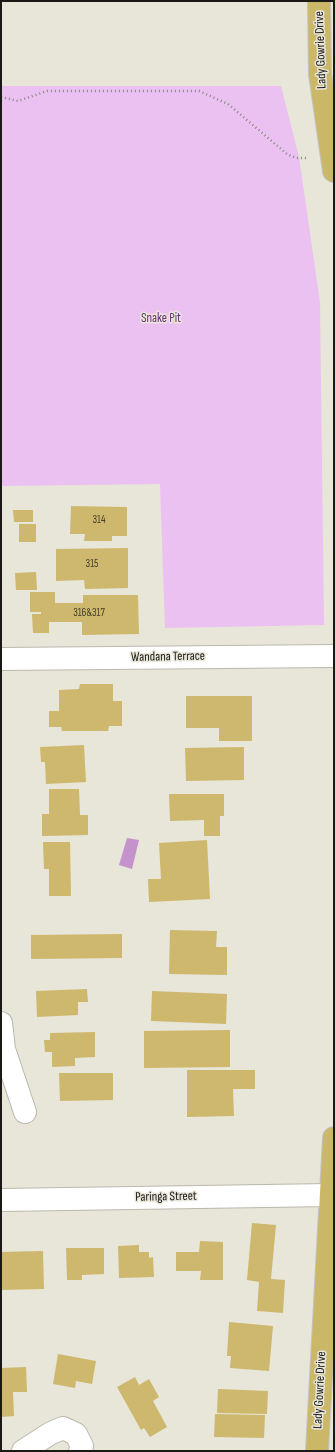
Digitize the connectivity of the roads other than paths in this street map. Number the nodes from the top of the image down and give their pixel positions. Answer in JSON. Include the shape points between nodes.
{"nodes":[{"id":1,"x":319,"y":1,"type":"edge"},
{"id":2,"x":331,"y":125,"type":"edge"},
{"id":3,"x":334,"y":171,"type":"edge"},
{"id":4,"x":334,"y":656,"type":"edge"},
{"id":5,"x":1,"y":659,"type":"edge"},
{"id":6,"x":1,"y":1023,"type":"edge"},
{"id":7,"x":25,"y":1112,"type":"dead end"},
{"id":8,"x":334,"y":1138,"type":"edge"},
{"id":9,"x":331,"y":1195,"type":"junction"},
{"id":10,"x":1,"y":1200,"type":"edge"},
{"id":11,"x":22,"y":1451,"type":"edge"},
{"id":12,"x":80,"y":1451,"type":"edge"},
{"id":13,"x":316,"y":1451,"type":"edge"}],
"edges":[{"from":1,"to":2,"type":"main road","name":"Lady Gowrie Drive","via":[[320,74]]},
{"from":2,"to":3,"type":"main road","name":"Lady Gowrie Drive"},
{"from":4,"to":5,"type":"street","name":"Wandana Terrace"},
{"from":6,"to":7,"type":"street","via":[[4,1049]]},
{"from":8,"to":9,"type":"main road","name":"Lady Gowrie Drive"},
{"from":9,"to":10,"type":"street","name":"Paringa Street"},
{"from":9,"to":13,"type":"main road","name":"Lady Gowrie Drive"},
{"from":11,"to":12,"type":"street","via":[[63,1428],[76,1434],[82,1446]]}]}
